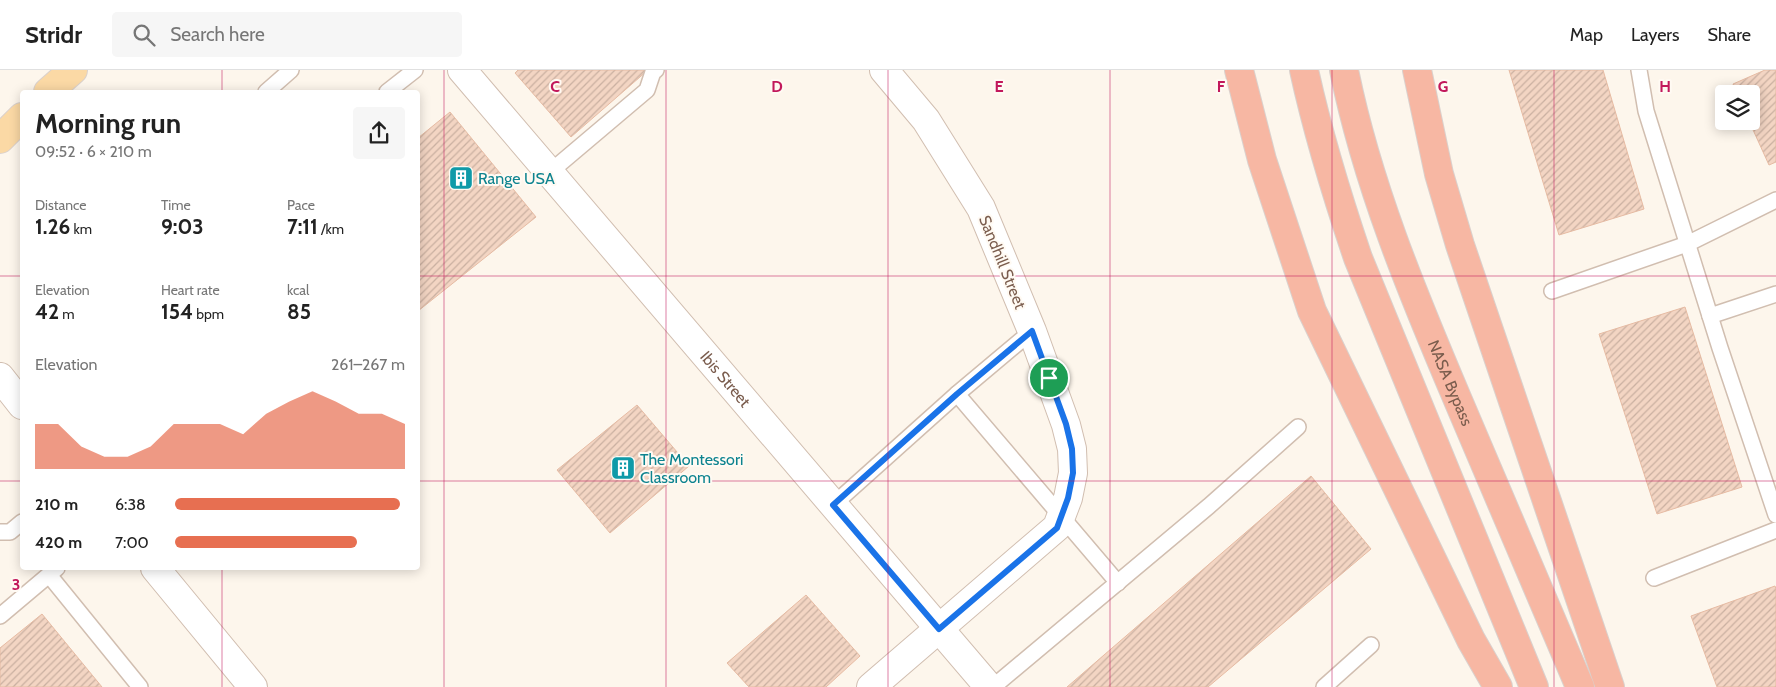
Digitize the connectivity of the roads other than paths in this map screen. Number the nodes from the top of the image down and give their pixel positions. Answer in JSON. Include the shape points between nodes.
{"nodes":[{"id":1,"x":73,"y":70,"type":"edge"},
{"id":2,"x":291,"y":70,"type":"edge"},
{"id":3,"x":415,"y":70,"type":"edge"},
{"id":4,"x":462,"y":70,"type":"edge"},
{"id":5,"x":656,"y":70,"type":"edge"},
{"id":6,"x":884,"y":70,"type":"edge"},
{"id":7,"x":1239,"y":70,"type":"edge"},
{"id":8,"x":1304,"y":70,"type":"edge"},
{"id":9,"x":1344,"y":70,"type":"edge"},
{"id":10,"x":1417,"y":70,"type":"edge"},
{"id":11,"x":1641,"y":70,"type":"edge"},
{"id":12,"x":50,"y":90,"type":"edge"},
{"id":13,"x":268,"y":90,"type":"edge"},
{"id":14,"x":390,"y":90,"type":"edge"},
{"id":15,"x":20,"y":119,"type":"edge"},
{"id":16,"x":0,"y":139,"type":"edge"},
{"id":17,"x":550,"y":172,"type":"junction"},
{"id":18,"x":1776,"y":200,"type":"edge"},
{"id":19,"x":1687,"y":244,"type":"junction"},
{"id":20,"x":1552,"y":290,"type":"dead end"},
{"id":21,"x":1776,"y":296,"type":"edge"},
{"id":22,"x":1710,"y":316,"type":"junction"},
{"id":23,"x":1032,"y":331,"type":"junction"},
{"id":24,"x":0,"y":377,"type":"edge"},
{"id":25,"x":957,"y":394,"type":"junction"},
{"id":26,"x":20,"y":402,"type":"edge"},
{"id":27,"x":1298,"y":427,"type":"dead end"},
{"id":28,"x":833,"y":505,"type":"junction"},
{"id":29,"x":1776,"y":515,"type":"edge"},
{"id":30,"x":1061,"y":516,"type":"junction"},
{"id":31,"x":20,"y":524,"type":"edge"},
{"id":32,"x":1776,"y":530,"type":"edge"},
{"id":33,"x":0,"y":532,"type":"edge"},
{"id":34,"x":157,"y":570,"type":"edge"},
{"id":35,"x":53,"y":571,"type":"edge"},
{"id":36,"x":1654,"y":578,"type":"dead end"},
{"id":37,"x":1118,"y":583,"type":"junction"},
{"id":38,"x":0,"y":616,"type":"edge"},
{"id":39,"x":939,"y":629,"type":"junction"},
{"id":40,"x":1371,"y":645,"type":"dead end"},
{"id":41,"x":140,"y":687,"type":"edge"},
{"id":42,"x":253,"y":687,"type":"edge"},
{"id":43,"x":871,"y":687,"type":"edge"},
{"id":44,"x":991,"y":687,"type":"edge"},
{"id":45,"x":1324,"y":687,"type":"edge"},
{"id":46,"x":1498,"y":687,"type":"edge"},
{"id":47,"x":1534,"y":687,"type":"edge"},
{"id":48,"x":1580,"y":687,"type":"edge"},
{"id":49,"x":1610,"y":687,"type":"edge"}],
"edges":[{"from":1,"to":12,"type":"main road"},
{"from":2,"to":13,"type":"lane"},
{"from":3,"to":14,"type":"lane"},
{"from":4,"to":17,"type":"street","name":"Ibis Street"},
{"from":5,"to":17,"type":"lane","via":[[647,90]]},
{"from":6,"to":23,"type":"street","name":"Sandhill Street","via":[[926,120],[981,208]]},
{"from":7,"to":46,"type":"highway","via":[[1262,160],[1312,310],[1471,640]]},
{"from":8,"to":47,"type":"highway","via":[[1339,202],[1365,277]]},
{"from":9,"to":48,"type":"highway","name":"NASA Bypass","via":[[1376,190],[1418,304]]},
{"from":10,"to":49,"type":"highway","via":[[1439,174],[1460,245]]},
{"from":11,"to":19,"type":"lane","via":[[1646,111]]},
{"from":15,"to":16,"type":"main road"},
{"from":17,"to":28,"type":"street","name":"Ibis Street"},
{"from":18,"to":19,"type":"lane"},
{"from":19,"to":20,"type":"lane"},
{"from":19,"to":22,"type":"lane"},
{"from":21,"to":22,"type":"lane"},
{"from":22,"to":29,"type":"lane"},
{"from":23,"to":25,"type":"lane"},
{"from":23,"to":30,"type":"street","name":"Sandhill Street","via":[[1072,449],[1073,473]]},
{"from":24,"to":26,"type":"street"},
{"from":25,"to":28,"type":"lane"},
{"from":25,"to":30,"type":"lane"},
{"from":27,"to":37,"type":"lane"},
{"from":28,"to":39,"type":"street","name":"Ibis Street"},
{"from":30,"to":37,"type":"lane"},
{"from":30,"to":39,"type":"street","name":"Sandhill Street","via":[[1057,528]]},
{"from":31,"to":33,"type":"lane","via":[[10,532]]},
{"from":32,"to":36,"type":"lane"},
{"from":34,"to":42,"type":"street"},
{"from":35,"to":38,"type":"lane"},
{"from":35,"to":41,"type":"lane"},
{"from":37,"to":44,"type":"lane"},
{"from":39,"to":43,"type":"street","name":"Sandhill Street"},
{"from":39,"to":44,"type":"street","name":"Ibis Street"},
{"from":40,"to":45,"type":"lane"}]}
